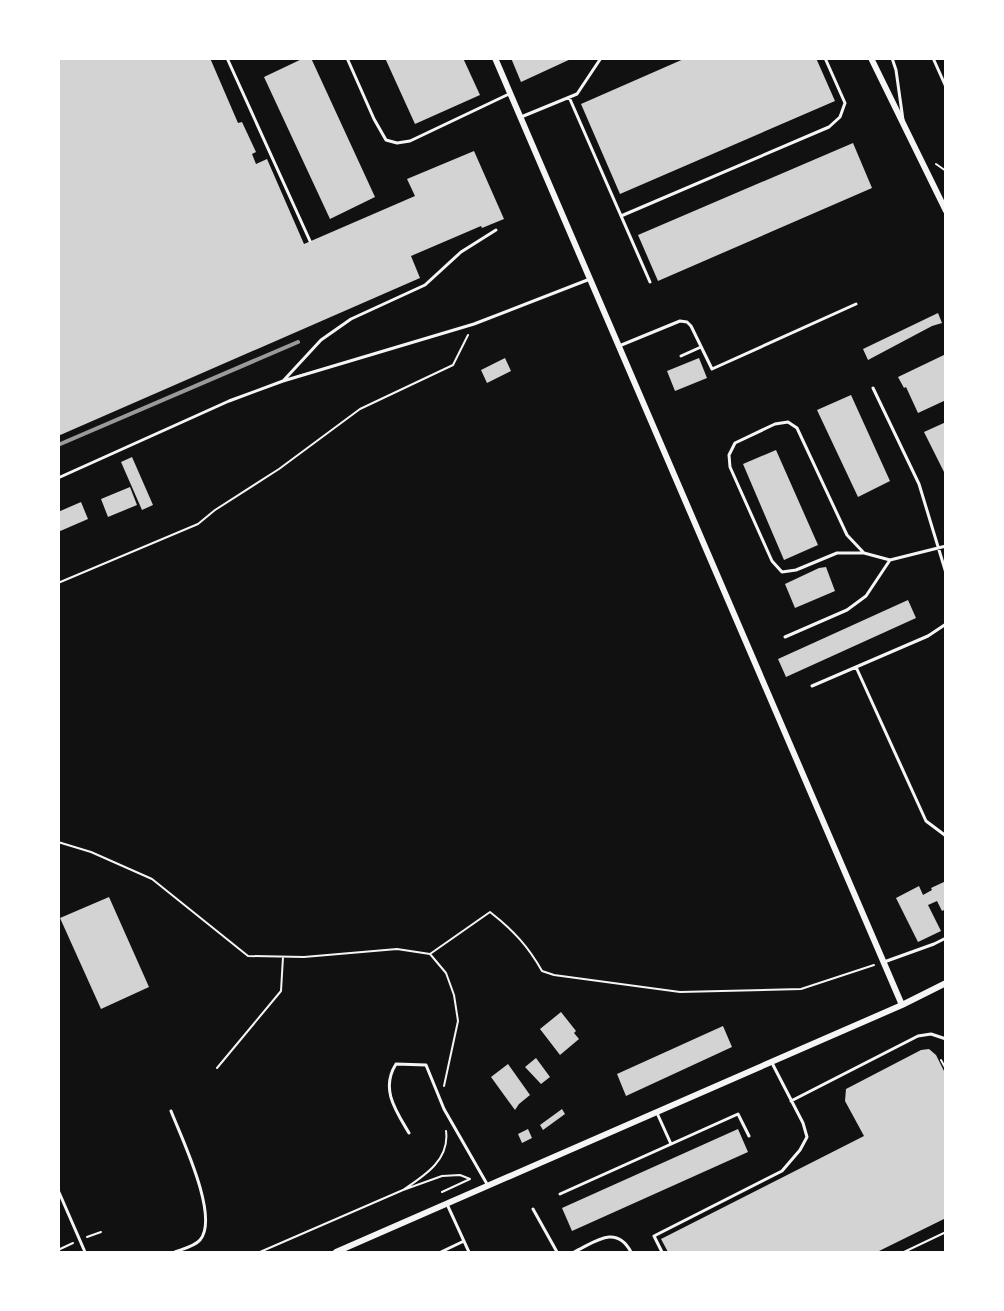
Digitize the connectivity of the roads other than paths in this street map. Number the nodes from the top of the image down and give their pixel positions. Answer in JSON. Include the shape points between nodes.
{"nodes":[{"id":1,"x":227,"y":58,"type":"edge"},
{"id":2,"x":347,"y":58,"type":"edge"},
{"id":3,"x":495,"y":58,"type":"edge"},
{"id":4,"x":601,"y":58,"type":"edge"},
{"id":5,"x":825,"y":58,"type":"edge"},
{"id":6,"x":871,"y":58,"type":"edge"},
{"id":7,"x":892,"y":58,"type":"edge"},
{"id":8,"x":933,"y":58,"type":"edge"},
{"id":9,"x":945,"y":87,"type":"edge"},
{"id":10,"x":511,"y":94,"type":"junction"},
{"id":11,"x":569,"y":97,"type":"junction"},
{"id":12,"x":521,"y":117,"type":"junction"},
{"id":13,"x":904,"y":127,"type":"junction"},
{"id":14,"x":945,"y":211,"type":"edge"},
{"id":15,"x":621,"y":216,"type":"junction"},
{"id":16,"x":496,"y":230,"type":"dead end"},
{"id":17,"x":310,"y":241,"type":"dead end"},
{"id":18,"x":590,"y":279,"type":"junction"},
{"id":19,"x":650,"y":282,"type":"dead end"},
{"id":20,"x":856,"y":304,"type":"dead end"},
{"id":21,"x":619,"y":346,"type":"junction"},
{"id":22,"x":701,"y":347,"type":"junction"},
{"id":23,"x":681,"y":356,"type":"dead end"},
{"id":24,"x":283,"y":381,"type":"junction"},
{"id":25,"x":873,"y":388,"type":"dead end"},
{"id":26,"x":58,"y":478,"type":"edge"},
{"id":27,"x":945,"y":546,"type":"edge"},
{"id":28,"x":938,"y":548,"type":"junction"},
{"id":29,"x":864,"y":553,"type":"junction"},
{"id":30,"x":890,"y":560,"type":"junction"},
{"id":31,"x":945,"y":573,"type":"edge"},
{"id":32,"x":945,"y":624,"type":"edge"},
{"id":33,"x":785,"y":637,"type":"dead end"},
{"id":34,"x":856,"y":667,"type":"junction"},
{"id":35,"x":812,"y":686,"type":"dead end"},
{"id":36,"x":945,"y":836,"type":"edge"},
{"id":37,"x":945,"y":938,"type":"edge"},
{"id":38,"x":882,"y":962,"type":"junction"},
{"id":39,"x":945,"y":983,"type":"edge"},
{"id":40,"x":902,"y":1005,"type":"junction"},
{"id":41,"x":945,"y":1039,"type":"edge"},
{"id":42,"x":771,"y":1061,"type":"junction"},
{"id":43,"x":791,"y":1101,"type":"junction"},
{"id":44,"x":171,"y":1111,"type":"dead end"},
{"id":45,"x":656,"y":1112,"type":"junction"},
{"id":46,"x":409,"y":1133,"type":"dead end"},
{"id":47,"x":748,"y":1136,"type":"dead end"},
{"id":48,"x":671,"y":1144,"type":"junction"},
{"id":49,"x":488,"y":1186,"type":"junction"},
{"id":50,"x":58,"y":1190,"type":"edge"},
{"id":51,"x":560,"y":1194,"type":"dead end"},
{"id":52,"x":447,"y":1204,"type":"junction"},
{"id":53,"x":533,"y":1209,"type":"dead end"},
{"id":54,"x":464,"y":1241,"type":"junction"},
{"id":55,"x":85,"y":1252,"type":"edge"},
{"id":56,"x":175,"y":1252,"type":"edge"},
{"id":57,"x":336,"y":1252,"type":"edge"},
{"id":58,"x":441,"y":1252,"type":"edge"},
{"id":59,"x":469,"y":1252,"type":"edge"},
{"id":60,"x":557,"y":1252,"type":"edge"},
{"id":61,"x":574,"y":1252,"type":"edge"},
{"id":62,"x":631,"y":1252,"type":"edge"},
{"id":63,"x":662,"y":1252,"type":"edge"}],
"edges":[{"from":1,"to":17,"type":"lane"},
{"from":2,"to":10,"type":"lane","via":[[386,140],[397,143],[410,141]]},
{"from":3,"to":10,"type":"street"},
{"from":4,"to":11,"type":"lane","via":[[577,94]]},
{"from":5,"to":15,"type":"lane","via":[[845,103],[840,117],[829,127]]},
{"from":6,"to":13,"type":"street"},
{"from":7,"to":13,"type":"lane"},
{"from":8,"to":9,"type":"lane"},
{"from":10,"to":12,"type":"street"},
{"from":11,"to":12,"type":"lane"},
{"from":11,"to":15,"type":"lane"},
{"from":12,"to":18,"type":"street"},
{"from":13,"to":14,"type":"street"},
{"from":15,"to":19,"type":"lane"},
{"from":16,"to":24,"type":"lane","via":[[461,252],[425,285],[351,319],[321,340]]},
{"from":18,"to":21,"type":"street"},
{"from":18,"to":24,"type":"lane","via":[[474,324]]},
{"from":20,"to":22,"type":"lane","via":[[712,369]]},
{"from":21,"to":22,"type":"lane","via":[[680,321],[691,326]]},
{"from":21,"to":38,"type":"street"},
{"from":22,"to":23,"type":"lane"},
{"from":24,"to":26,"type":"lane","via":[[229,401]]},
{"from":25,"to":28,"type":"lane","via":[[919,484]]},
{"from":27,"to":28,"type":"lane"},
{"from":28,"to":30,"type":"lane"},
{"from":28,"to":31,"type":"lane"},
{"from":29,"to":29,"type":"lane","via":[[847,535],[796,428],[788,422],[775,424],[735,443],[729,455],[730,467],[772,561],[782,572],[837,553]]},
{"from":29,"to":30,"type":"lane"},
{"from":30,"to":33,"type":"lane","via":[[866,596],[847,610]]},
{"from":32,"to":34,"type":"lane","via":[[928,636]]},
{"from":34,"to":35,"type":"lane"},
{"from":34,"to":36,"type":"lane","via":[[926,821]]},
{"from":37,"to":38,"type":"lane"},
{"from":38,"to":40,"type":"street"},
{"from":39,"to":40,"type":"street"},
{"from":40,"to":42,"type":"street"},
{"from":41,"to":43,"type":"lane","via":[[931,1034],[918,1036]]},
{"from":42,"to":43,"type":"lane"},
{"from":42,"to":45,"type":"street"},
{"from":43,"to":63,"type":"lane","via":[[807,1137],[783,1170],[654,1236]]},
{"from":44,"to":56,"type":"lane","via":[[207,1215],[200,1241]]},
{"from":45,"to":48,"type":"lane"},
{"from":45,"to":49,"type":"street"},
{"from":46,"to":49,"type":"lane","via":[[392,1103],[388,1076],[396,1064],[426,1065],[444,1108]]},
{"from":47,"to":48,"type":"lane","via":[[738,1114]]},
{"from":48,"to":51,"type":"lane"},
{"from":49,"to":52,"type":"street"},
{"from":50,"to":55,"type":"lane"},
{"from":52,"to":54,"type":"lane"},
{"from":52,"to":57,"type":"street"},
{"from":53,"to":60,"type":"lane"},
{"from":54,"to":58,"type":"lane"},
{"from":54,"to":59,"type":"lane"},
{"from":61,"to":62,"type":"lane","via":[[612,1237],[619,1238]]}]}
